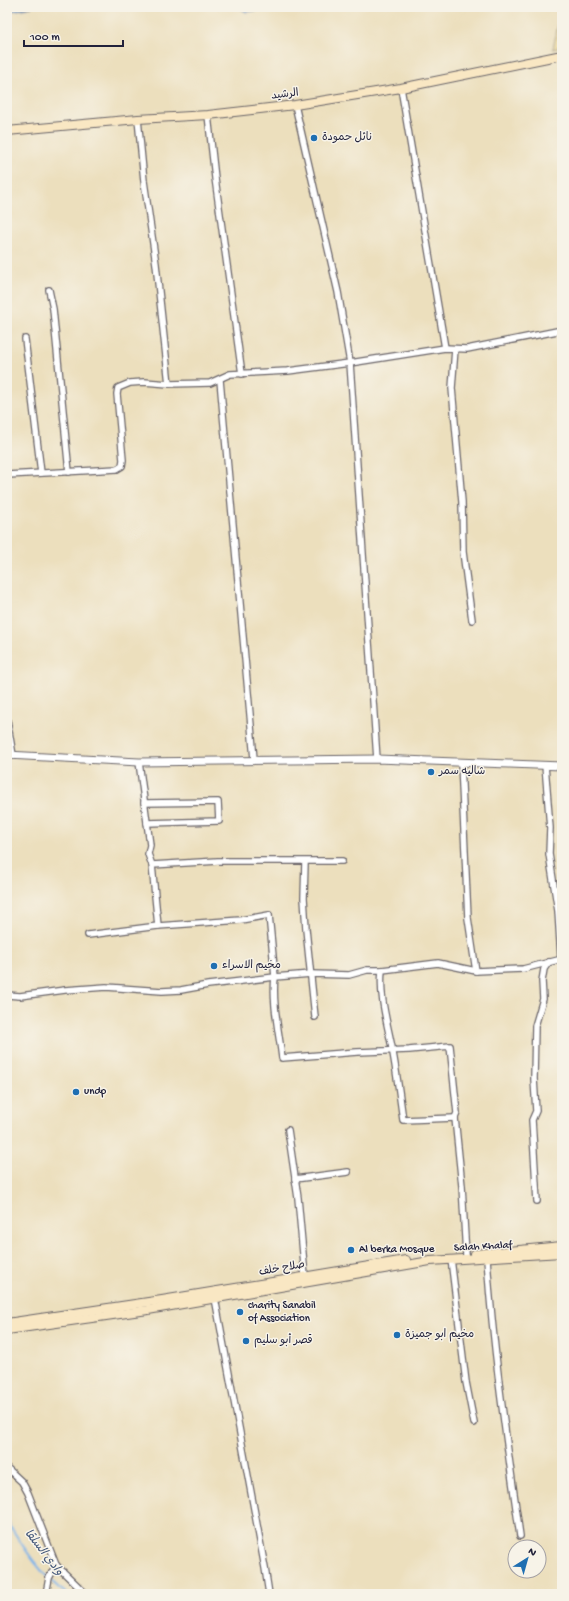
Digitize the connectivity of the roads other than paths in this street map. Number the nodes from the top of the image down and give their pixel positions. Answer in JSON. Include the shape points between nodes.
{"nodes":[{"id":1,"x":562,"y":55,"type":"edge"},
{"id":2,"x":402,"y":88,"type":"junction"},
{"id":3,"x":295,"y":105,"type":"junction"},
{"id":4,"x":208,"y":115,"type":"junction"},
{"id":5,"x":138,"y":119,"type":"junction"},
{"id":6,"x":7,"y":131,"type":"edge"},
{"id":7,"x":49,"y":290,"type":"dead end"},
{"id":8,"x":562,"y":330,"type":"edge"},
{"id":9,"x":25,"y":339,"type":"dead end"},
{"id":10,"x":445,"y":348,"type":"junction"},
{"id":11,"x":456,"y":349,"type":"junction"},
{"id":12,"x":350,"y":363,"type":"junction"},
{"id":13,"x":242,"y":374,"type":"junction"},
{"id":14,"x":220,"y":380,"type":"junction"},
{"id":15,"x":169,"y":384,"type":"junction"},
{"id":16,"x":69,"y":472,"type":"junction"},
{"id":17,"x":41,"y":473,"type":"junction"},
{"id":18,"x":7,"y":475,"type":"edge"},
{"id":19,"x":472,"y":620,"type":"dead end"},
{"id":20,"x":7,"y":720,"type":"edge"},
{"id":21,"x":10,"y":755,"type":"edge"},
{"id":22,"x":254,"y":759,"type":"junction"},
{"id":23,"x":377,"y":759,"type":"junction"},
{"id":24,"x":139,"y":762,"type":"junction"},
{"id":25,"x":461,"y":763,"type":"junction"},
{"id":26,"x":545,"y":766,"type":"junction"},
{"id":27,"x":562,"y":766,"type":"edge"},
{"id":28,"x":144,"y":803,"type":"junction"},
{"id":29,"x":147,"y":824,"type":"junction"},
{"id":30,"x":342,"y":861,"type":"dead end"},
{"id":31,"x":305,"y":862,"type":"junction"},
{"id":32,"x":152,"y":865,"type":"junction"},
{"id":33,"x":158,"y":926,"type":"junction"},
{"id":34,"x":88,"y":935,"type":"dead end"},
{"id":35,"x":562,"y":959,"type":"edge"},
{"id":36,"x":550,"y":962,"type":"junction"},
{"id":37,"x":382,"y":970,"type":"junction"},
{"id":38,"x":476,"y":971,"type":"junction"},
{"id":39,"x":311,"y":974,"type":"junction"},
{"id":40,"x":275,"y":977,"type":"junction"},
{"id":41,"x":7,"y":995,"type":"edge"},
{"id":42,"x":315,"y":1017,"type":"dead end"},
{"id":43,"x":393,"y":1051,"type":"junction"},
{"id":44,"x":455,"y":1118,"type":"junction"},
{"id":45,"x":288,"y":1130,"type":"dead end"},
{"id":46,"x":348,"y":1172,"type":"dead end"},
{"id":47,"x":295,"y":1179,"type":"junction"},
{"id":48,"x":537,"y":1201,"type":"dead end"},
{"id":49,"x":562,"y":1246,"type":"edge"},
{"id":50,"x":562,"y":1253,"type":"edge"},
{"id":51,"x":466,"y":1255,"type":"junction"},
{"id":52,"x":487,"y":1258,"type":"junction"},
{"id":53,"x":451,"y":1259,"type":"junction"},
{"id":54,"x":305,"y":1276,"type":"junction"},
{"id":55,"x":216,"y":1298,"type":"junction"},
{"id":56,"x":7,"y":1323,"type":"edge"},
{"id":57,"x":7,"y":1330,"type":"edge"},
{"id":58,"x":474,"y":1423,"type":"dead end"},
{"id":59,"x":7,"y":1468,"type":"edge"},
{"id":60,"x":520,"y":1536,"type":"dead end"},
{"id":61,"x":56,"y":1565,"type":"junction"},
{"id":62,"x":46,"y":1594,"type":"edge"},
{"id":63,"x":86,"y":1594,"type":"edge"},
{"id":64,"x":269,"y":1594,"type":"edge"}],
"edges":[{"from":1,"to":2,"type":"main road","name":"الرشيد"},
{"from":2,"to":3,"type":"main road","name":"الرشيد"},
{"from":2,"to":10,"type":"street"},
{"from":3,"to":4,"type":"main road","name":"الرشيد"},
{"from":3,"to":12,"type":"street","via":[[338,292]]},
{"from":4,"to":5,"type":"main road","name":"الرشيد"},
{"from":4,"to":13,"type":"street"},
{"from":5,"to":6,"type":"main road","name":"الرشيد"},
{"from":5,"to":15,"type":"street"},
{"from":7,"to":16,"type":"street"},
{"from":8,"to":11,"type":"street","via":[[468,349]]},
{"from":9,"to":17,"type":"street"},
{"from":10,"to":11,"type":"street"},
{"from":10,"to":12,"type":"street"},
{"from":11,"to":19,"type":"street","via":[[452,388],[462,502],[463,552]]},
{"from":12,"to":13,"type":"street"},
{"from":12,"to":23,"type":"street"},
{"from":13,"to":14,"type":"street","via":[[230,374]]},
{"from":14,"to":15,"type":"street","via":[[210,383]]},
{"from":14,"to":22,"type":"street"},
{"from":15,"to":16,"type":"street","via":[[130,383],[118,388],[122,466],[117,469]]},
{"from":16,"to":17,"type":"street"},
{"from":17,"to":18,"type":"street"},
{"from":20,"to":21,"type":"street"},
{"from":21,"to":24,"type":"street"},
{"from":22,"to":23,"type":"street"},
{"from":22,"to":24,"type":"street"},
{"from":23,"to":25,"type":"street"},
{"from":24,"to":28,"type":"street"},
{"from":25,"to":26,"type":"street"},
{"from":25,"to":38,"type":"street","via":[[468,918]]},
{"from":26,"to":27,"type":"street"},
{"from":26,"to":35,"type":"street","via":[[550,828],[549,854]]},
{"from":28,"to":29,"type":"street"},
{"from":28,"to":29,"type":"street","via":[[218,802],[218,821]]},
{"from":29,"to":32,"type":"street","via":[[150,844],[148,854]]},
{"from":30,"to":31,"type":"street"},
{"from":31,"to":32,"type":"street","via":[[218,861]]},
{"from":31,"to":39,"type":"street","via":[[304,898]]},
{"from":32,"to":33,"type":"street"},
{"from":33,"to":34,"type":"street"},
{"from":33,"to":40,"type":"street","via":[[213,923],[269,915]]},
{"from":35,"to":36,"type":"street"},
{"from":36,"to":38,"type":"street","via":[[523,969]]},
{"from":36,"to":48,"type":"street","via":[[544,969],[543,999],[534,1026],[536,1111],[532,1120]]},
{"from":37,"to":38,"type":"street","via":[[438,963]]},
{"from":37,"to":39,"type":"street","via":[[367,970],[349,975]]},
{"from":37,"to":43,"type":"street","via":[[380,986]]},
{"from":39,"to":40,"type":"street"},
{"from":39,"to":42,"type":"street"},
{"from":40,"to":41,"type":"street","via":[[181,990],[106,987],[20,996]]},
{"from":40,"to":43,"type":"street","via":[[282,1058]]},
{"from":43,"to":44,"type":"street","via":[[403,1120]]},
{"from":43,"to":44,"type":"street","via":[[450,1046],[457,1113]]},
{"from":44,"to":51,"type":"street"},
{"from":45,"to":47,"type":"street"},
{"from":46,"to":47,"type":"street"},
{"from":47,"to":54,"type":"street"},
{"from":49,"to":51,"type":"main road","name":"صلاح خلف"},
{"from":50,"to":52,"type":"main road","name":"Salah Khalaf"},
{"from":51,"to":54,"type":"main road","name":"صلاح خلف","via":[[435,1256]]},
{"from":52,"to":53,"type":"main road","name":"Salah Khalaf"},
{"from":52,"to":60,"type":"street","via":[[504,1426]]},
{"from":53,"to":55,"type":"main road","name":"Salah Khalaf"},
{"from":53,"to":58,"type":"street","via":[[466,1382]]},
{"from":54,"to":56,"type":"main road","name":"صلاح خلف"},
{"from":55,"to":57,"type":"main road"},
{"from":55,"to":64,"type":"street"},
{"from":59,"to":61,"type":"street","via":[[22,1482],[28,1493]]},
{"from":61,"to":62,"type":"street","via":[[49,1578]]},
{"from":61,"to":63,"type":"street"}]}
